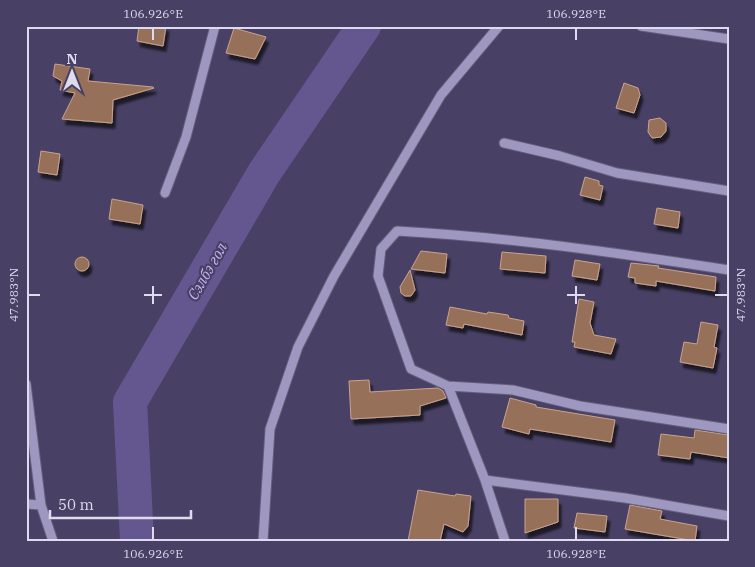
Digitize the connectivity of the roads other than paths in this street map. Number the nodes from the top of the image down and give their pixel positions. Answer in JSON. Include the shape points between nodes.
{"nodes":[{"id":1,"x":215,"y":26,"type":"edge"},
{"id":2,"x":499,"y":26,"type":"edge"},
{"id":3,"x":641,"y":26,"type":"edge"},
{"id":4,"x":729,"y":39,"type":"edge"},
{"id":5,"x":504,"y":144,"type":"dead end"},
{"id":6,"x":729,"y":191,"type":"edge"},
{"id":7,"x":165,"y":193,"type":"dead end"},
{"id":8,"x":729,"y":270,"type":"edge"},
{"id":9,"x":26,"y":384,"type":"edge"},
{"id":10,"x":448,"y":386,"type":"junction"},
{"id":11,"x":729,"y":429,"type":"edge"},
{"id":12,"x":485,"y":480,"type":"junction"},
{"id":13,"x":26,"y":504,"type":"edge"},
{"id":14,"x":41,"y":506,"type":"junction"},
{"id":15,"x":729,"y":516,"type":"edge"},
{"id":16,"x":53,"y":541,"type":"edge"},
{"id":17,"x":262,"y":541,"type":"edge"},
{"id":18,"x":505,"y":541,"type":"edge"}],
"edges":[{"from":1,"to":7,"type":"street","via":[[186,137]]},
{"from":2,"to":17,"type":"street","via":[[442,95],[334,276],[298,347],[270,429]]},
{"from":3,"to":4,"type":"street"},
{"from":5,"to":6,"type":"street","via":[[617,173]]},
{"from":8,"to":10,"type":"street","via":[[462,234],[397,231],[381,249],[378,276],[411,369]]},
{"from":9,"to":14,"type":"street"},
{"from":10,"to":11,"type":"street","via":[[513,390],[580,406]]},
{"from":10,"to":12,"type":"street"},
{"from":12,"to":15,"type":"street","via":[[625,498]]},
{"from":12,"to":18,"type":"street"},
{"from":13,"to":14,"type":"street"},
{"from":14,"to":16,"type":"street"}]}
